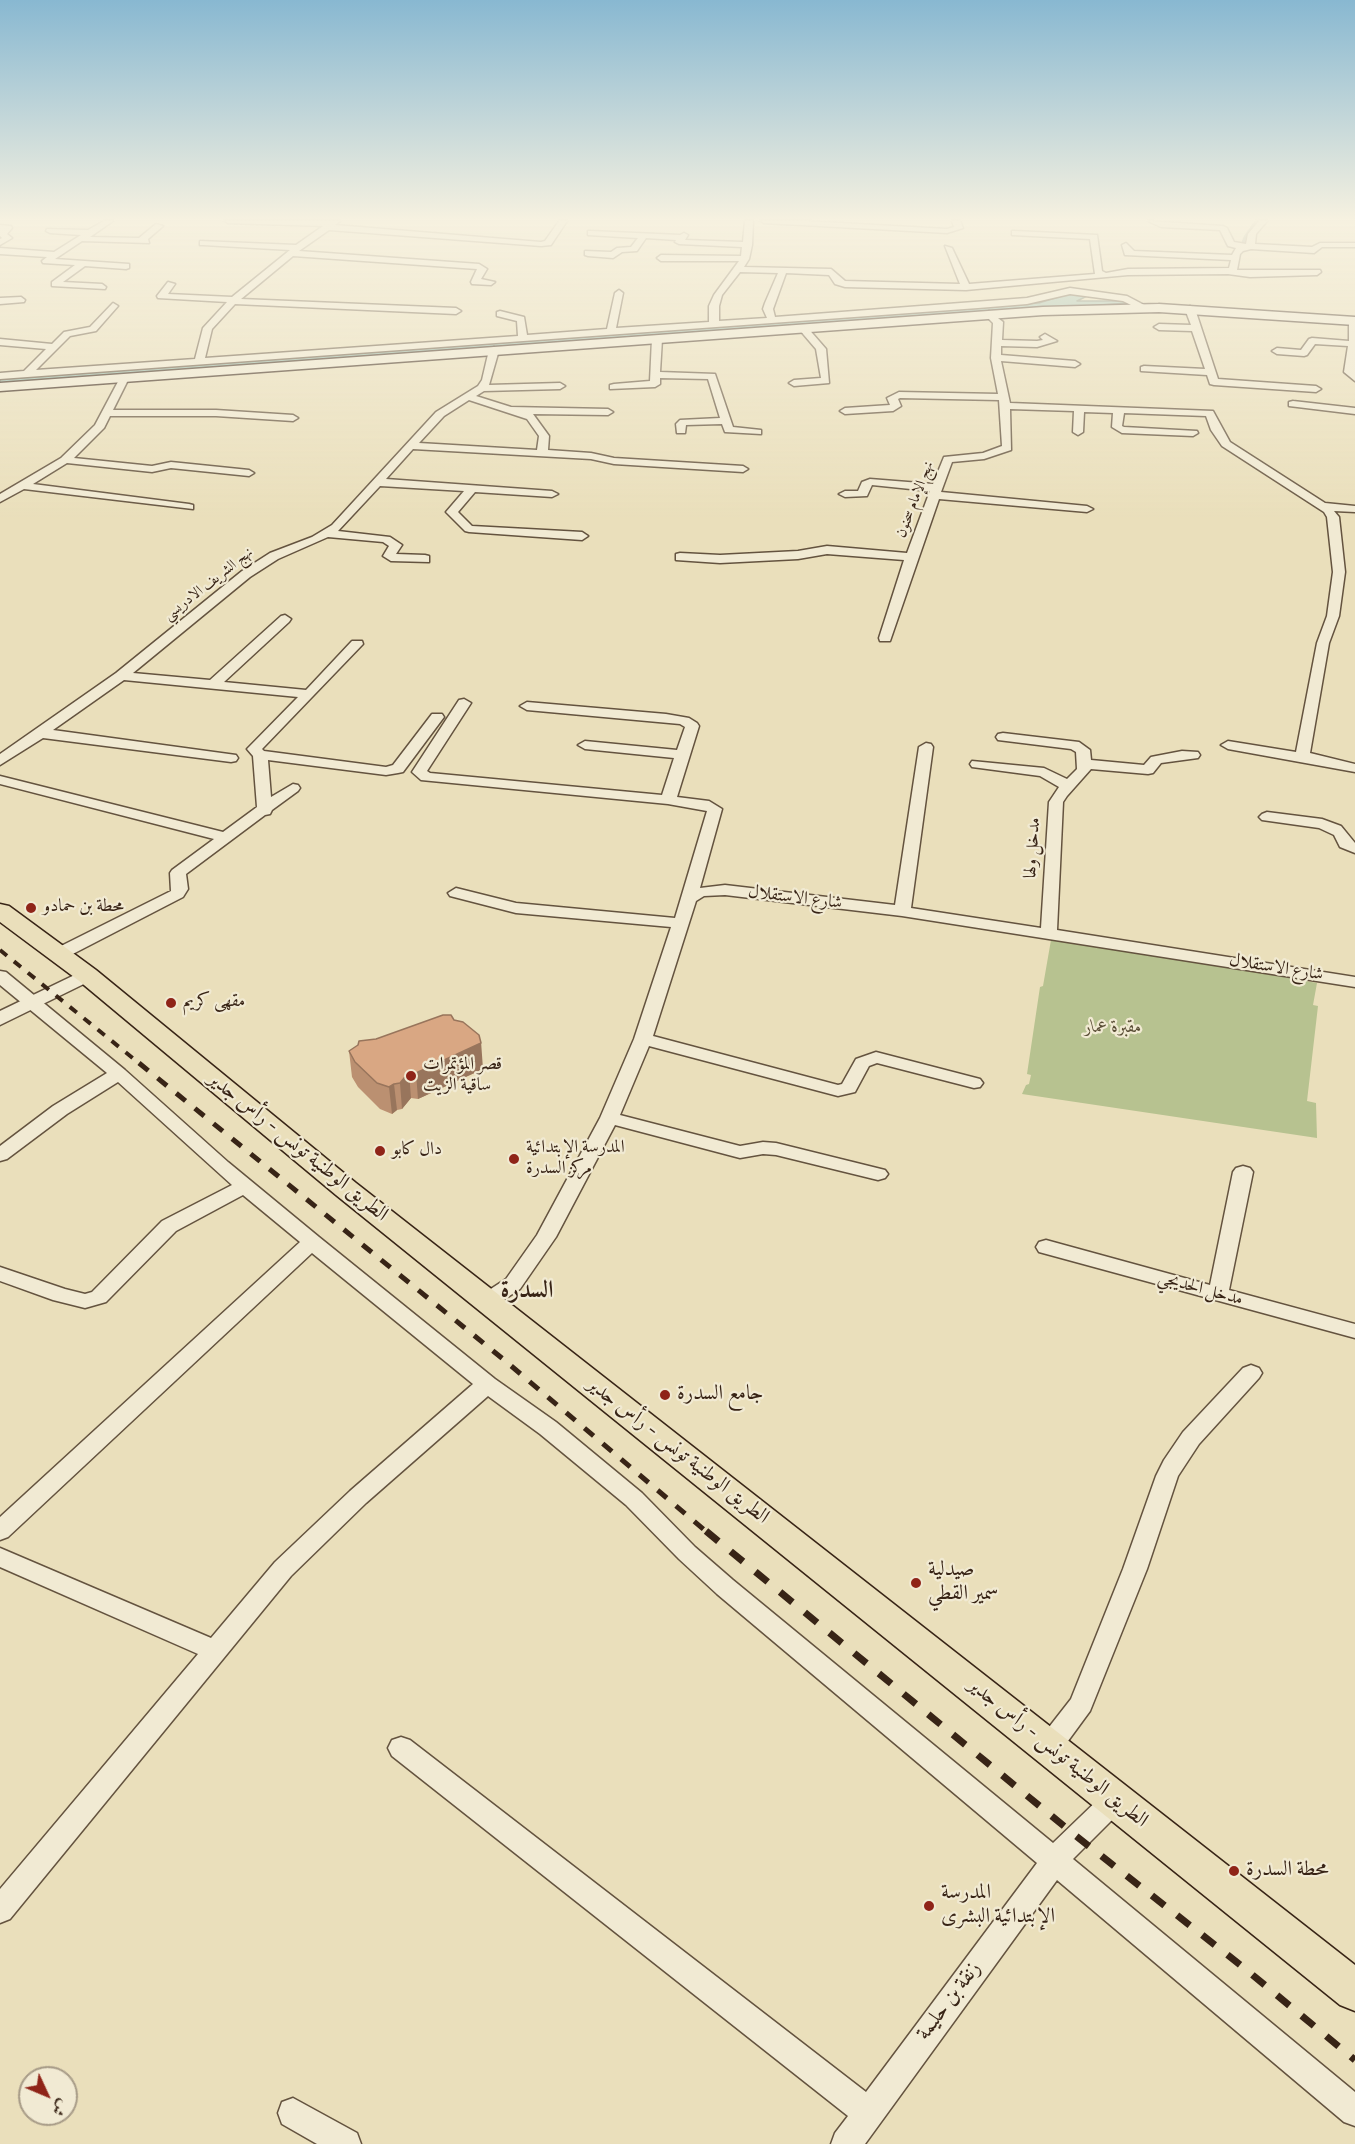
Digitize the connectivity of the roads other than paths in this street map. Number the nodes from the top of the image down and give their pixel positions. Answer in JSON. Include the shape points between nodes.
{"nodes":[{"id":1,"x":100,"y":321,"type":"edge"},
{"id":2,"x":214,"y":321,"type":"edge"},
{"id":3,"x":521,"y":321,"type":"edge"},
{"id":4,"x":613,"y":321,"type":"edge"},
{"id":5,"x":757,"y":321,"type":"edge"},
{"id":6,"x":895,"y":321,"type":"edge"},
{"id":7,"x":997,"y":321,"type":"edge"},
{"id":8,"x":1194,"y":321,"type":"edge"},
{"id":9,"x":1354,"y":321,"type":"edge"},
{"id":10,"x":714,"y":324,"type":"joint"},
{"id":11,"x":1159,"y":327,"type":"dead end"},
{"id":12,"x":803,"y":328,"type":"junction"},
{"id":13,"x":1196,"y":328,"type":"junction"},
{"id":14,"x":611,"y":332,"type":"junction"},
{"id":15,"x":1045,"y":337,"type":"dead end"},
{"id":16,"x":523,"y":339,"type":"junction"},
{"id":17,"x":657,"y":339,"type":"junction"},
{"id":18,"x":0,"y":342,"type":"edge"},
{"id":19,"x":1354,"y":342,"type":"edge"},
{"id":20,"x":997,"y":343,"type":"junction"},
{"id":21,"x":54,"y":347,"type":"junction"},
{"id":22,"x":494,"y":350,"type":"junction"},
{"id":23,"x":1277,"y":351,"type":"dead end"},
{"id":24,"x":996,"y":358,"type":"junction"},
{"id":25,"x":199,"y":362,"type":"junction"},
{"id":26,"x":1075,"y":364,"type":"dead end"},
{"id":27,"x":1144,"y":369,"type":"dead end"},
{"id":28,"x":1209,"y":372,"type":"junction"},
{"id":29,"x":27,"y":374,"type":"junction"},
{"id":30,"x":656,"y":375,"type":"junction"},
{"id":31,"x":0,"y":376,"type":"edge"},
{"id":32,"x":124,"y":378,"type":"junction"},
{"id":33,"x":1355,"y":378,"type":"edge"},
{"id":34,"x":794,"y":383,"type":"dead end"},
{"id":35,"x":560,"y":386,"type":"dead end"},
{"id":36,"x":0,"y":387,"type":"edge"},
{"id":37,"x":614,"y":387,"type":"dead end"},
{"id":38,"x":482,"y":388,"type":"junction"},
{"id":39,"x":1316,"y":389,"type":"dead end"},
{"id":40,"x":470,"y":397,"type":"junction"},
{"id":41,"x":1003,"y":402,"type":"junction"},
{"id":42,"x":1293,"y":404,"type":"dead end"},
{"id":43,"x":1079,"y":408,"type":"junction"},
{"id":44,"x":1119,"y":409,"type":"junction"},
{"id":45,"x":519,"y":411,"type":"junction"},
{"id":46,"x":844,"y":411,"type":"dead end"},
{"id":47,"x":1355,"y":411,"type":"edge"},
{"id":48,"x":107,"y":412,"type":"junction"},
{"id":49,"x":608,"y":412,"type":"dead end"},
{"id":50,"x":293,"y":418,"type":"dead end"},
{"id":51,"x":727,"y":421,"type":"junction"},
{"id":52,"x":681,"y":431,"type":"dead end"},
{"id":53,"x":757,"y":432,"type":"dead end"},
{"id":54,"x":1078,"y":432,"type":"dead end"},
{"id":55,"x":1193,"y":433,"type":"dead end"},
{"id":56,"x":409,"y":446,"type":"junction"},
{"id":57,"x":542,"y":452,"type":"junction"},
{"id":58,"x":65,"y":460,"type":"junction"},
{"id":59,"x":743,"y":470,"type":"dead end"},
{"id":60,"x":249,"y":473,"type":"dead end"},
{"id":61,"x":376,"y":482,"type":"junction"},
{"id":62,"x":23,"y":486,"type":"junction"},
{"id":63,"x":472,"y":489,"type":"junction"},
{"id":64,"x":935,"y":491,"type":"junction"},
{"id":65,"x":552,"y":494,"type":"dead end"},
{"id":66,"x":845,"y":494,"type":"dead end"},
{"id":67,"x":0,"y":499,"type":"edge"},
{"id":68,"x":1322,"y":506,"type":"junction"},
{"id":69,"x":189,"y":507,"type":"dead end"},
{"id":70,"x":1087,"y":509,"type":"dead end"},
{"id":71,"x":1355,"y":509,"type":"edge"},
{"id":72,"x":327,"y":533,"type":"junction"},
{"id":73,"x":582,"y":536,"type":"dead end"},
{"id":74,"x":681,"y":557,"type":"dead end"},
{"id":75,"x":911,"y":557,"type":"junction"},
{"id":76,"x":425,"y":559,"type":"dead end"},
{"id":77,"x":1339,"y":572,"type":"junction"},
{"id":78,"x":1355,"y":574,"type":"edge"},
{"id":79,"x":285,"y":619,"type":"dead end"},
{"id":80,"x":885,"y":638,"type":"dead end"},
{"id":81,"x":357,"y":644,"type":"dead end"},
{"id":82,"x":121,"y":676,"type":"junction"},
{"id":83,"x":213,"y":685,"type":"junction"},
{"id":84,"x":309,"y":694,"type":"junction"},
{"id":85,"x":464,"y":703,"type":"dead end"},
{"id":86,"x":527,"y":706,"type":"dead end"},
{"id":87,"x":437,"y":717,"type":"dead end"},
{"id":88,"x":40,"y":733,"type":"junction"},
{"id":89,"x":1003,"y":737,"type":"dead end"},
{"id":90,"x":585,"y":745,"type":"dead end"},
{"id":91,"x":1228,"y":745,"type":"dead end"},
{"id":92,"x":926,"y":747,"type":"dead end"},
{"id":93,"x":260,"y":755,"type":"junction"},
{"id":94,"x":683,"y":755,"type":"junction"},
{"id":95,"x":1193,"y":755,"type":"dead end"},
{"id":96,"x":1304,"y":757,"type":"junction"},
{"id":97,"x":1,"y":758,"type":"edge"},
{"id":98,"x":231,"y":758,"type":"dead end"},
{"id":99,"x":977,"y":764,"type":"dead end"},
{"id":100,"x":1085,"y":764,"type":"junction"},
{"id":101,"x":1355,"y":768,"type":"edge"},
{"id":102,"x":0,"y":780,"type":"edge"},
{"id":103,"x":1068,"y":786,"type":"junction"},
{"id":104,"x":293,"y":788,"type":"dead end"},
{"id":105,"x":668,"y":800,"type":"junction"},
{"id":106,"x":265,"y":811,"type":"junction"},
{"id":107,"x":1267,"y":817,"type":"dead end"},
{"id":108,"x":226,"y":837,"type":"junction"},
{"id":109,"x":1355,"y":849,"type":"edge"},
{"id":110,"x":456,"y":893,"type":"dead end"},
{"id":111,"x":689,"y":898,"type":"junction"},
{"id":112,"x":0,"y":911,"type":"edge"},
{"id":113,"x":902,"y":911,"type":"junction"},
{"id":114,"x":681,"y":923,"type":"junction"},
{"id":115,"x":1049,"y":934,"type":"junction"},
{"id":116,"x":59,"y":954,"type":"junction"},
{"id":117,"x":87,"y":975,"type":"junction"},
{"id":118,"x":0,"y":976,"type":"edge"},
{"id":119,"x":1355,"y":982,"type":"edge"},
{"id":120,"x":32,"y":1003,"type":"junction"},
{"id":121,"x":0,"y":1019,"type":"edge"},
{"id":122,"x":643,"y":1039,"type":"junction"},
{"id":123,"x":119,"y":1074,"type":"junction"},
{"id":124,"x":974,"y":1083,"type":"dead end"},
{"id":125,"x":609,"y":1118,"type":"junction"},
{"id":126,"x":0,"y":1155,"type":"edge"},
{"id":127,"x":1243,"y":1172,"type":"dead end"},
{"id":128,"x":878,"y":1173,"type":"dead end"},
{"id":129,"x":245,"y":1186,"type":"junction"},
{"id":130,"x":312,"y":1242,"type":"junction"},
{"id":131,"x":1046,"y":1247,"type":"dead end"},
{"id":132,"x":0,"y":1274,"type":"edge"},
{"id":133,"x":1218,"y":1295,"type":"junction"},
{"id":134,"x":487,"y":1301,"type":"junction"},
{"id":135,"x":1355,"y":1331,"type":"edge"},
{"id":136,"x":1251,"y":1373,"type":"dead end"},
{"id":137,"x":487,"y":1384,"type":"junction"},
{"id":138,"x":0,"y":1531,"type":"edge"},
{"id":139,"x":0,"y":1557,"type":"edge"},
{"id":140,"x":214,"y":1650,"type":"junction"},
{"id":141,"x":401,"y":1748,"type":"dead end"},
{"id":142,"x":1048,"y":1748,"type":"junction"},
{"id":143,"x":1115,"y":1800,"type":"junction"},
{"id":144,"x":1055,"y":1860,"type":"junction"},
{"id":145,"x":0,"y":1910,"type":"edge"},
{"id":146,"x":1355,"y":1991,"type":"edge"},
{"id":147,"x":1355,"y":2111,"type":"edge"},
{"id":148,"x":293,"y":2113,"type":"dead end"},
{"id":149,"x":868,"y":2113,"type":"junction"},
{"id":150,"x":346,"y":2144,"type":"edge"},
{"id":151,"x":846,"y":2144,"type":"edge"}],
"edges":[{"from":1,"to":21,"type":"street","via":[[93,329],[70,333]]},
{"from":2,"to":25,"type":"street","via":[[208,328]]},
{"from":3,"to":16,"type":"street"},
{"from":4,"to":14,"type":"street"},
{"from":5,"to":10,"type":"street"},
{"from":6,"to":12,"type":"main road"},
{"from":7,"to":20,"type":"street","name":"نهج الإمام سحنون"},
{"from":8,"to":13,"type":"street"},
{"from":9,"to":19,"type":"street"},
{"from":10,"to":14,"type":"street"},
{"from":11,"to":13,"type":"street"},
{"from":12,"to":17,"type":"main road"},
{"from":12,"to":34,"type":"street","via":[[821,349],[826,381]]},
{"from":13,"to":28,"type":"street"},
{"from":14,"to":16,"type":"street"},
{"from":15,"to":20,"type":"street","via":[[1052,341]]},
{"from":16,"to":25,"type":"street"},
{"from":17,"to":22,"type":"main road"},
{"from":17,"to":30,"type":"street"},
{"from":18,"to":21,"type":"street"},
{"from":19,"to":23,"type":"street","via":[[1312,341],[1304,353]]},
{"from":19,"to":33,"type":"street","via":[[1349,372]]},
{"from":20,"to":24,"type":"street","name":"نهج الإمام سحنون"},
{"from":21,"to":29,"type":"street"},
{"from":22,"to":32,"type":"main road"},
{"from":22,"to":38,"type":"street"},
{"from":24,"to":26,"type":"street"},
{"from":24,"to":41,"type":"street","name":"نهج الإمام سحنون"},
{"from":25,"to":29,"type":"street"},
{"from":27,"to":28,"type":"street"},
{"from":28,"to":39,"type":"street","via":[[1212,380],[1219,383]]},
{"from":29,"to":31,"type":"street"},
{"from":30,"to":37,"type":"street","via":[[652,385]]},
{"from":30,"to":51,"type":"street","via":[[714,377]]},
{"from":32,"to":36,"type":"main road"},
{"from":32,"to":48,"type":"street"},
{"from":35,"to":38,"type":"street"},
{"from":38,"to":40,"type":"street","name":"نهج الشريف الادريسي"},
{"from":40,"to":45,"type":"street"},
{"from":40,"to":56,"type":"street","name":"نهج الشريف الادريسي","via":[[440,414]]},
{"from":41,"to":43,"type":"street"},
{"from":41,"to":46,"type":"street","via":[[899,395],[892,398],[896,406],[893,408]]},
{"from":41,"to":64,"type":"street","name":"نهج الإمام سحنون","via":[[1007,448],[984,456],[948,459]]},
{"from":42,"to":47,"type":"street"},
{"from":43,"to":44,"type":"street"},
{"from":43,"to":54,"type":"street"},
{"from":44,"to":55,"type":"street","via":[[1117,427],[1122,430]]},
{"from":44,"to":68,"type":"street","via":[[1209,413],[1226,444]]},
{"from":45,"to":49,"type":"street"},
{"from":45,"to":57,"type":"street","via":[[532,417],[544,436]]},
{"from":48,"to":50,"type":"street"},
{"from":48,"to":58,"type":"street","via":[[100,426]]},
{"from":51,"to":52,"type":"street","via":[[684,422]]},
{"from":51,"to":53,"type":"street","via":[[731,432]]},
{"from":56,"to":57,"type":"street"},
{"from":56,"to":61,"type":"street","name":"نهج الشريف الادريسي"},
{"from":57,"to":59,"type":"street"},
{"from":58,"to":60,"type":"street","via":[[147,469],[171,465]]},
{"from":58,"to":62,"type":"street"},
{"from":61,"to":63,"type":"street"},
{"from":61,"to":72,"type":"street","name":"نهج الشريف الادريسي"},
{"from":62,"to":67,"type":"street"},
{"from":62,"to":69,"type":"street"},
{"from":63,"to":65,"type":"street"},
{"from":63,"to":73,"type":"street","via":[[452,512],[469,529]]},
{"from":64,"to":66,"type":"street","via":[[870,482],[863,494]]},
{"from":64,"to":70,"type":"street"},
{"from":64,"to":75,"type":"street","name":"نهج الإمام سحنون"},
{"from":68,"to":71,"type":"street"},
{"from":68,"to":77,"type":"street","via":[[1333,517]]},
{"from":72,"to":76,"type":"street","via":[[389,540],[396,546],[391,557]]},
{"from":72,"to":82,"type":"street","name":"نهج الشريف الادريسي","via":[[274,556],[246,574]]},
{"from":74,"to":75,"type":"street","via":[[720,559],[833,550]]},
{"from":75,"to":80,"type":"street","name":"نهج الإمام سحنون"},
{"from":77,"to":78,"type":"street"},
{"from":77,"to":96,"type":"street"},
{"from":79,"to":83,"type":"street"},
{"from":81,"to":84,"type":"street"},
{"from":82,"to":83,"type":"street"},
{"from":82,"to":88,"type":"street","name":"نهج الشريف الادريسي"},
{"from":83,"to":84,"type":"street"},
{"from":84,"to":93,"type":"street","via":[[254,749]]},
{"from":85,"to":105,"type":"street","via":[[419,772],[426,777]]},
{"from":86,"to":94,"type":"street","via":[[684,721],[692,726]]},
{"from":87,"to":93,"type":"street","via":[[398,769],[386,771]]},
{"from":88,"to":97,"type":"street","name":"نهج الشريف الادريسي"},
{"from":88,"to":98,"type":"street"},
{"from":89,"to":100,"type":"street","via":[[1074,745],[1083,750]]},
{"from":90,"to":94,"type":"street"},
{"from":91,"to":96,"type":"street"},
{"from":92,"to":113,"type":"street"},
{"from":93,"to":106,"type":"street"},
{"from":94,"to":105,"type":"street"},
{"from":95,"to":100,"type":"street","via":[[1156,760],[1148,770]]},
{"from":96,"to":101,"type":"street"},
{"from":99,"to":103,"type":"street","via":[[1044,772]]},
{"from":100,"to":103,"type":"street","name":"مدخل ولها"},
{"from":102,"to":108,"type":"street"},
{"from":103,"to":115,"type":"street","name":"مدخل ولها","via":[[1056,802]]},
{"from":104,"to":106,"type":"street"},
{"from":105,"to":111,"type":"street","via":[[715,809]]},
{"from":106,"to":108,"type":"street"},
{"from":107,"to":109,"type":"street","via":[[1336,829],[1345,844]]},
{"from":108,"to":116,"type":"street","via":[[178,873],[177,894]]},
{"from":110,"to":114,"type":"street","via":[[516,908]]},
{"from":111,"to":113,"type":"street","name":"شارع الاستقلال","via":[[709,890],[725,890]]},
{"from":111,"to":114,"type":"street"},
{"from":112,"to":116,"type":"main road","name":"الطريق الوطنية تونس - رأس جدير"},
{"from":113,"to":115,"type":"street","name":"شارع الاستقلال"},
{"from":114,"to":122,"type":"street"},
{"from":115,"to":119,"type":"street","name":"شارع الاستقلال"},
{"from":116,"to":117,"type":"main road","name":"الطريق الوطنية تونس - رأس جدير"},
{"from":117,"to":120,"type":"street"},
{"from":117,"to":134,"type":"main road","name":"الطريق الوطنية تونس - رأس جدير"},
{"from":118,"to":120,"type":"street"},
{"from":120,"to":121,"type":"street"},
{"from":120,"to":123,"type":"street"},
{"from":122,"to":124,"type":"street","via":[[838,1091],[849,1088],[862,1063],[876,1057]]},
{"from":122,"to":125,"type":"street"},
{"from":123,"to":126,"type":"street","via":[[60,1110]]},
{"from":123,"to":129,"type":"street"},
{"from":125,"to":128,"type":"street","via":[[740,1152],[776,1149]]},
{"from":125,"to":134,"type":"street","via":[[546,1237],[513,1284]]},
{"from":127,"to":133,"type":"street"},
{"from":129,"to":130,"type":"street"},
{"from":129,"to":132,"type":"street","via":[[169,1226],[99,1297],[86,1300],[60,1295]]},
{"from":130,"to":137,"type":"street"},
{"from":130,"to":138,"type":"street"},
{"from":131,"to":133,"type":"street","name":"مدخل الحديجي"},
{"from":133,"to":135,"type":"street","name":"مدخل الحديجي"},
{"from":134,"to":142,"type":"main road","name":"الطريق الوطنية تونس - رأس جدير"},
{"from":136,"to":142,"type":"street","via":[[1175,1460],[1081,1704]]},
{"from":137,"to":140,"type":"street","via":[[283,1569]]},
{"from":137,"to":144,"type":"street","via":[[627,1493],[725,1587]]},
{"from":139,"to":140,"type":"street"},
{"from":140,"to":145,"type":"street"},
{"from":141,"to":149,"type":"street"},
{"from":142,"to":143,"type":"main road","name":"الطريق الوطنية تونس - رأس جدير"},
{"from":143,"to":144,"type":"street","name":"زنقة بن حليمة"},
{"from":143,"to":146,"type":"main road","name":"الطريق الوطنية تونس - رأس جدير"},
{"from":144,"to":147,"type":"street"},
{"from":144,"to":149,"type":"street","name":"زنقة بن حليمة"},
{"from":148,"to":150,"type":"street"},
{"from":149,"to":151,"type":"street","name":"زنقة بن حليمة"}]}
